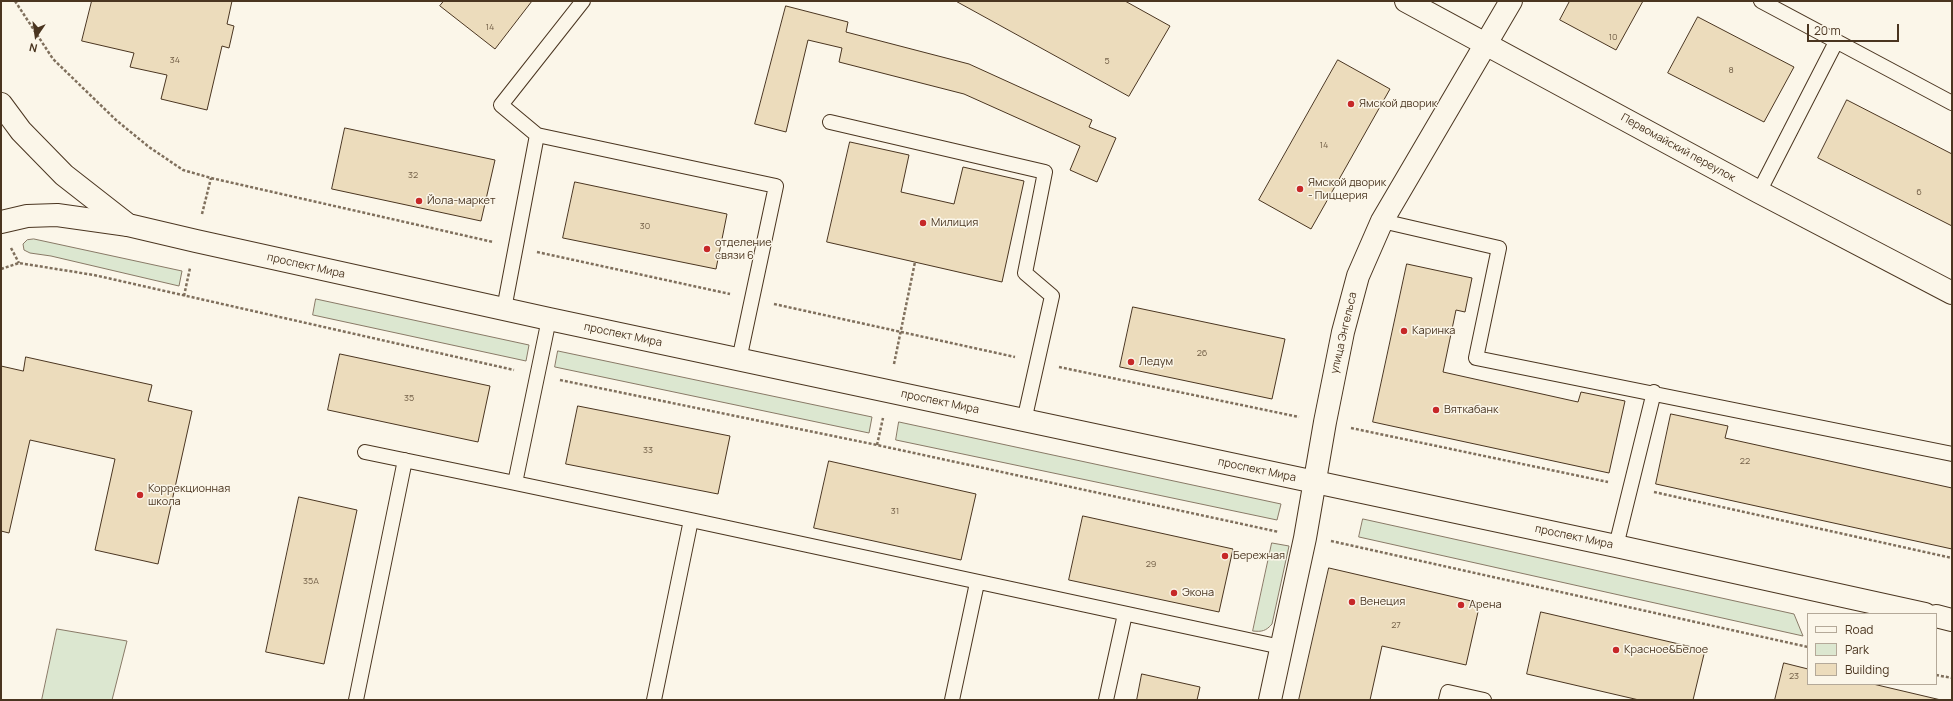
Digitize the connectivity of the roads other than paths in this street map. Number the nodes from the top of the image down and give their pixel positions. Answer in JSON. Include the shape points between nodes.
{"nodes":[{"id":1,"x":583,"y":1,"type":"edge"},
{"id":2,"x":1406,"y":1,"type":"edge"},
{"id":3,"x":1511,"y":1,"type":"edge"},
{"id":4,"x":1761,"y":1,"type":"edge"},
{"id":5,"x":1836,"y":42,"type":"junction"},
{"id":6,"x":1486,"y":44,"type":"junction"},
{"id":7,"x":1952,"y":103,"type":"edge"},
{"id":8,"x":1,"y":104,"type":"edge"},
{"id":9,"x":830,"y":122,"type":"dead end"},
{"id":10,"x":537,"y":135,"type":"junction"},
{"id":11,"x":1759,"y":192,"type":"junction"},
{"id":12,"x":1382,"y":221,"type":"junction"},
{"id":13,"x":1,"y":222,"type":"edge"},
{"id":14,"x":128,"y":225,"type":"junction"},
{"id":15,"x":1952,"y":293,"type":"edge"},
{"id":16,"x":504,"y":309,"type":"junction"},
{"id":17,"x":549,"y":319,"type":"junction"},
{"id":18,"x":739,"y":360,"type":"junction"},
{"id":19,"x":1654,"y":392,"type":"junction"},
{"id":20,"x":1024,"y":421,"type":"junction"},
{"id":21,"x":365,"y":452,"type":"dead end"},
{"id":22,"x":1952,"y":454,"type":"edge"},
{"id":23,"x":405,"y":460,"type":"junction"},
{"id":24,"x":1314,"y":482,"type":"junction"},
{"id":25,"x":516,"y":483,"type":"junction"},
{"id":26,"x":691,"y":520,"type":"junction"},
{"id":27,"x":1616,"y":546,"type":"junction"},
{"id":28,"x":977,"y":583,"type":"junction"},
{"id":29,"x":1920,"y":613,"type":"edge"},
{"id":30,"x":1125,"y":614,"type":"junction"},
{"id":31,"x":1937,"y":616,"type":"edge"},
{"id":32,"x":1952,"y":620,"type":"edge"},
{"id":33,"x":1281,"y":647,"type":"junction"},
{"id":34,"x":356,"y":700,"type":"edge"},
{"id":35,"x":654,"y":700,"type":"edge"},
{"id":36,"x":952,"y":700,"type":"edge"},
{"id":37,"x":1106,"y":700,"type":"edge"},
{"id":38,"x":1270,"y":700,"type":"edge"},
{"id":39,"x":1446,"y":700,"type":"edge"},
{"id":40,"x":1484,"y":700,"type":"edge"}],
"edges":[{"from":1,"to":10,"type":"lane","via":[[501,106]]},
{"from":2,"to":6,"type":"main road","name":"Первомайский переулок"},
{"from":3,"to":6,"type":"main road","name":"улица Энгельса"},
{"from":4,"to":5,"type":"lane"},
{"from":5,"to":7,"type":"lane"},
{"from":5,"to":11,"type":"lane"},
{"from":6,"to":11,"type":"main road","name":"Первомайский переулок"},
{"from":6,"to":12,"type":"main road","name":"улица Энгельса"},
{"from":8,"to":14,"type":"main road","name":"проспект Мира","via":[[21,131],[54,166]]},
{"from":9,"to":20,"type":"lane","via":[[1045,172],[1026,273],[1052,296]]},
{"from":10,"to":16,"type":"lane"},
{"from":10,"to":18,"type":"lane","via":[[776,186]]},
{"from":11,"to":15,"type":"main road","name":"Первомайский переулок"},
{"from":12,"to":19,"type":"lane","via":[[1499,248],[1476,358]]},
{"from":12,"to":24,"type":"main road","name":"улица Энгельса","via":[[1358,276],[1343,332]]},
{"from":13,"to":14,"type":"main road","via":[[27,216],[57,215]]},
{"from":14,"to":16,"type":"main road","name":"проспект Мира"},
{"from":16,"to":17,"type":"main road","name":"проспект Мира"},
{"from":17,"to":18,"type":"main road","name":"проспект Мира"},
{"from":17,"to":25,"type":"lane"},
{"from":18,"to":20,"type":"main road","name":"проспект Мира"},
{"from":19,"to":22,"type":"lane"},
{"from":19,"to":27,"type":"lane"},
{"from":20,"to":24,"type":"main road","name":"проспект Мира"},
{"from":21,"to":23,"type":"lane"},
{"from":23,"to":25,"type":"lane"},
{"from":23,"to":34,"type":"lane"},
{"from":24,"to":27,"type":"main road","name":"проспект Мира"},
{"from":24,"to":33,"type":"main road","name":"улица Энгельса","via":[[1305,538]]},
{"from":25,"to":26,"type":"lane"},
{"from":26,"to":28,"type":"lane"},
{"from":26,"to":35,"type":"lane"},
{"from":27,"to":29,"type":"main road","name":"проспект Мира"},
{"from":28,"to":30,"type":"lane"},
{"from":28,"to":36,"type":"lane"},
{"from":30,"to":33,"type":"lane"},
{"from":30,"to":37,"type":"lane"},
{"from":31,"to":32,"type":"main road"},
{"from":33,"to":38,"type":"main road","name":"улица Энгельса"},
{"from":39,"to":40,"type":"lane","via":[[1448,692]]}]}
